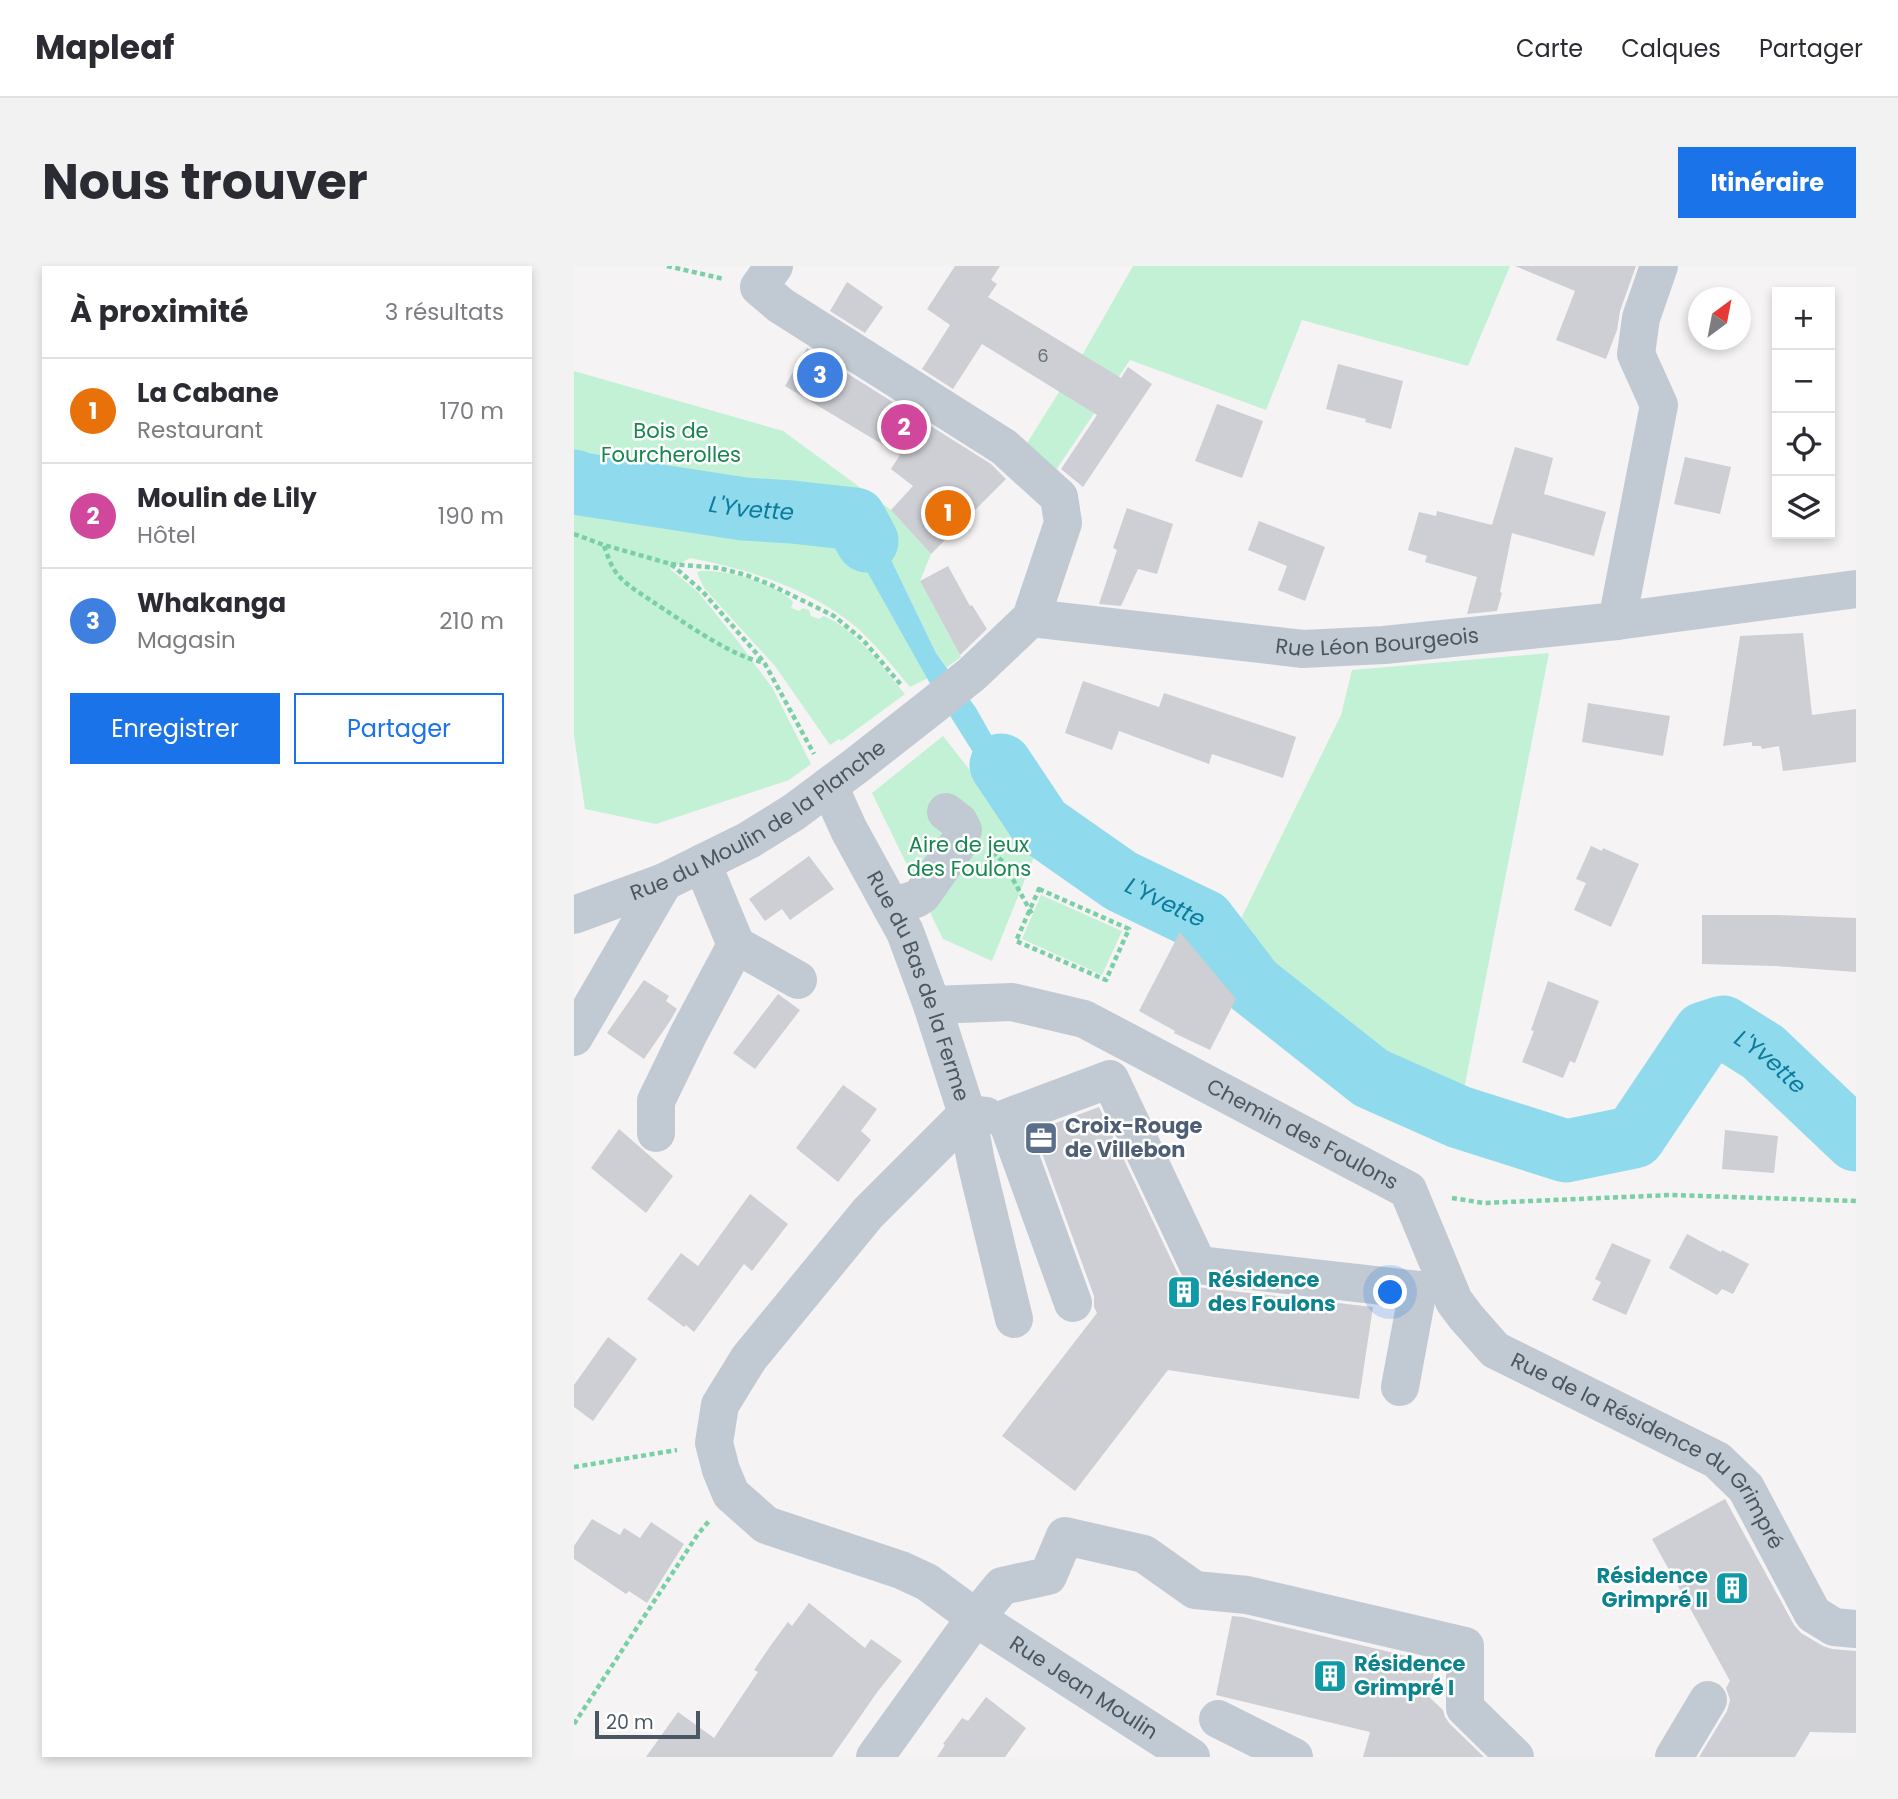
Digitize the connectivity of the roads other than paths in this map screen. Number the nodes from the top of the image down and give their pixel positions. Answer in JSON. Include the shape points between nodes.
{"nodes":[{"id":1,"x":1659,"y":266,"type":"edge"},
{"id":2,"x":767,"y":277,"type":"edge"},
{"id":3,"x":1856,"y":589,"type":"edge"},
{"id":4,"x":1031,"y":618,"type":"junction"},
{"id":5,"x":1617,"y":621,"type":"junction"},
{"id":6,"x":823,"y":773,"type":"junction"},
{"id":7,"x":953,"y":826,"type":"road end"},
{"id":8,"x":702,"y":863,"type":"junction"},
{"id":9,"x":664,"y":882,"type":"junction"},
{"id":10,"x":891,"y":907,"type":"junction"},
{"id":11,"x":574,"y":915,"type":"edge"},
{"id":12,"x":736,"y":946,"type":"junction"},
{"id":13,"x":798,"y":980,"type":"dead end"},
{"id":14,"x":932,"y":1005,"type":"junction"},
{"id":15,"x":574,"y":1037,"type":"edge"},
{"id":16,"x":967,"y":1114,"type":"junction"},
{"id":17,"x":1006,"y":1118,"type":"junction"},
{"id":18,"x":656,"y":1133,"type":"dead end"},
{"id":19,"x":1408,"y":1190,"type":"joint"},
{"id":20,"x":1073,"y":1303,"type":"dead end"},
{"id":21,"x":1014,"y":1319,"type":"dead end"},
{"id":22,"x":1400,"y":1387,"type":"dead end"},
{"id":23,"x":976,"y":1618,"type":"junction"},
{"id":24,"x":1856,"y":1629,"type":"edge"},
{"id":25,"x":1708,"y":1700,"type":"dead end"},
{"id":26,"x":1218,"y":1719,"type":"dead end"},
{"id":27,"x":875,"y":1757,"type":"edge"},
{"id":28,"x":1191,"y":1757,"type":"edge"},
{"id":29,"x":1294,"y":1757,"type":"edge"},
{"id":30,"x":1515,"y":1757,"type":"edge"},
{"id":31,"x":1674,"y":1757,"type":"edge"}],
"edges":[{"from":1,"to":5,"type":"street","via":[[1641,318],[1636,354],[1659,405]]},
{"from":2,"to":4,"type":"street","via":[[780,305],[1004,447],[1059,497],[1063,523]]},
{"from":3,"to":5,"type":"street","name":"Rue Léon Bourgeois"},
{"from":4,"to":5,"type":"street","name":"Rue Léon Bourgeois","via":[[1303,649]]},
{"from":4,"to":6,"type":"street","name":"Rue du Moulin de la Planche","via":[[972,674],[919,700]]},
{"from":6,"to":8,"type":"street","name":"Rue du Moulin de la Planche","via":[[750,840]]},
{"from":6,"to":10,"type":"street","name":"Rue du Bas de la Ferme"},
{"from":7,"to":10,"type":"street","via":[[922,895]]},
{"from":8,"to":9,"type":"street","name":"Rue du Moulin de la Planche"},
{"from":8,"to":12,"type":"street"},
{"from":9,"to":11,"type":"street","name":"Rue du Moulin de la Planche"},
{"from":9,"to":15,"type":"street"},
{"from":10,"to":14,"type":"street","name":"Rue du Bas de la Ferme"},
{"from":12,"to":13,"type":"street"},
{"from":12,"to":18,"type":"street","via":[[656,1101]]},
{"from":14,"to":16,"type":"street","name":"Rue du Bas de la Ferme"},
{"from":14,"to":19,"type":"street","name":"Chemin des Foulons","via":[[1012,1002],[1084,1019]]},
{"from":16,"to":17,"type":"street"},
{"from":16,"to":21,"type":"street"},
{"from":16,"to":23,"type":"street","name":"Rue du Bas de la Ferme","via":[[868,1213],[749,1357],[720,1405],[714,1443],[731,1494],[766,1525],[910,1574]]},
{"from":17,"to":20,"type":"street"},
{"from":17,"to":22,"type":"street","via":[[1110,1079],[1198,1265],[1418,1290]]},
{"from":19,"to":24,"type":"street","name":"Rue de la Résidence du Grimpré","via":[[1454,1301],[1495,1350],[1717,1460],[1746,1488],[1813,1614],[1834,1627]]},
{"from":23,"to":27,"type":"street"},
{"from":23,"to":28,"type":"street","name":"Rue Jean Moulin"},
{"from":23,"to":30,"type":"street","via":[[1003,1586],[1048,1576],[1065,1536],[1144,1554],[1195,1590],[1247,1595],[1465,1646],[1465,1708]]},
{"from":25,"to":31,"type":"street"},
{"from":26,"to":29,"type":"street"}]}
